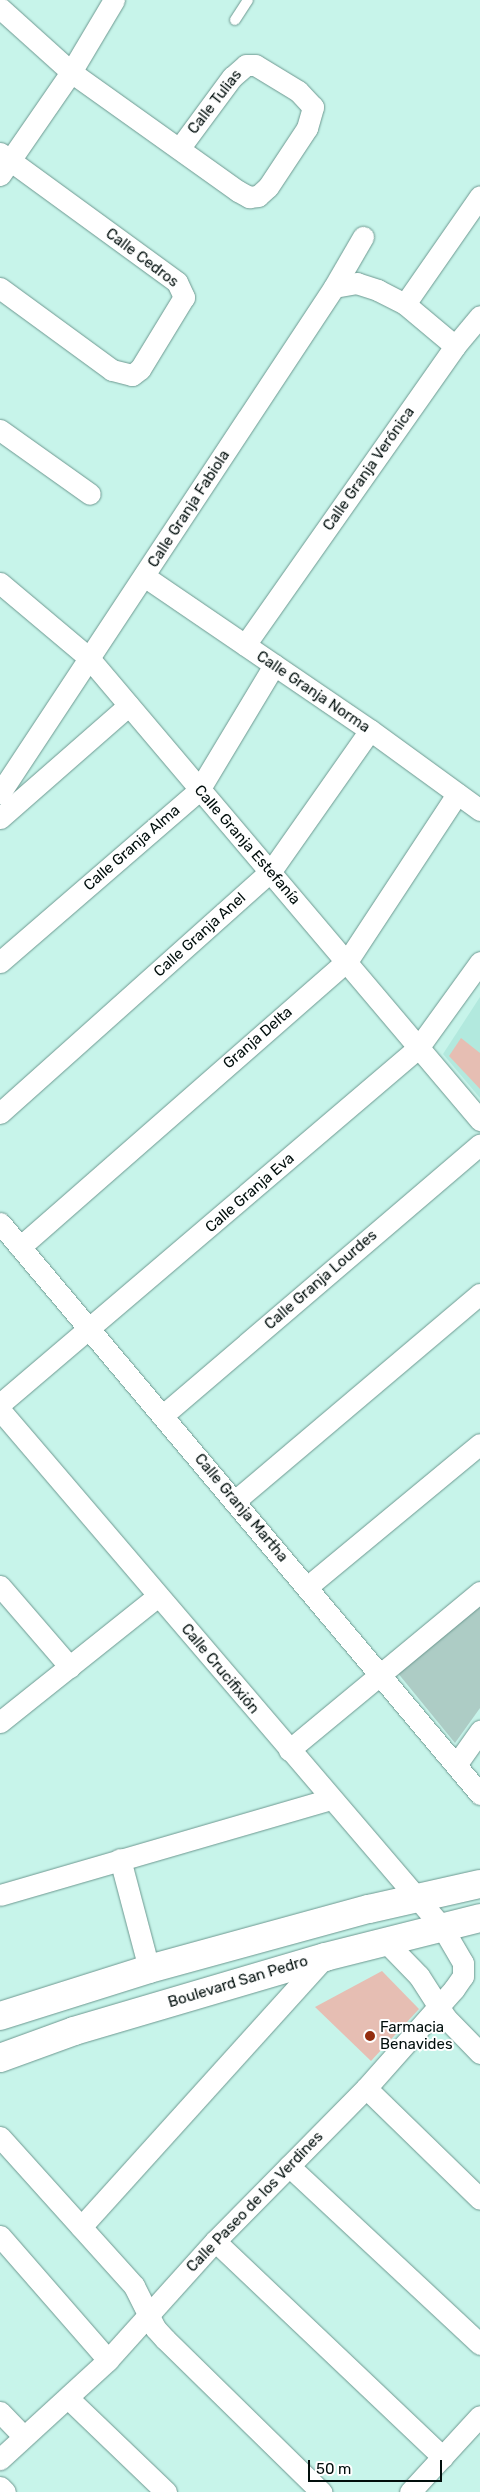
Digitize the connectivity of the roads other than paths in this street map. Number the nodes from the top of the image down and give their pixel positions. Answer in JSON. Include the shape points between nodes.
{"nodes":[{"id":1,"x":114,"y":0,"type":"edge"},
{"id":2,"x":248,"y":0,"type":"edge"},
{"id":3,"x":0,"y":8,"type":"edge"},
{"id":4,"x":235,"y":20,"type":"dead end"},
{"id":5,"x":71,"y":72,"type":"junction"},
{"id":6,"x":179,"y":149,"type":"junction"},
{"id":7,"x":3,"y":163,"type":"edge"},
{"id":8,"x":480,"y":196,"type":"edge"},
{"id":9,"x":363,"y":237,"type":"dead end"},
{"id":10,"x":334,"y":287,"type":"junction"},
{"id":11,"x":0,"y":288,"type":"edge"},
{"id":12,"x":405,"y":304,"type":"junction"},
{"id":13,"x":480,"y":316,"type":"edge"},
{"id":14,"x":455,"y":346,"type":"junction"},
{"id":15,"x":0,"y":430,"type":"edge"},
{"id":16,"x":90,"y":494,"type":"dead end"},
{"id":17,"x":144,"y":576,"type":"junction"},
{"id":18,"x":0,"y":585,"type":"edge"},
{"id":19,"x":245,"y":645,"type":"junction"},
{"id":20,"x":88,"y":657,"type":"junction"},
{"id":21,"x":274,"y":665,"type":"junction"},
{"id":22,"x":129,"y":705,"type":"junction"},
{"id":23,"x":370,"y":730,"type":"junction"},
{"id":24,"x":199,"y":790,"type":"junction"},
{"id":25,"x":0,"y":793,"type":"edge"},
{"id":26,"x":457,"y":794,"type":"junction"},
{"id":27,"x":480,"y":810,"type":"edge"},
{"id":28,"x":0,"y":818,"type":"edge"},
{"id":29,"x":271,"y":871,"type":"junction"},
{"id":30,"x":348,"y":960,"type":"junction"},
{"id":31,"x":0,"y":962,"type":"edge"},
{"id":32,"x":480,"y":962,"type":"edge"},
{"id":33,"x":418,"y":1048,"type":"junction"},
{"id":34,"x":0,"y":1113,"type":"edge"},
{"id":35,"x":480,"y":1120,"type":"edge"},
{"id":36,"x":480,"y":1144,"type":"edge"},
{"id":37,"x":0,"y":1223,"type":"edge"},
{"id":38,"x":20,"y":1247,"type":"junction"},
{"id":39,"x":480,"y":1294,"type":"edge"},
{"id":40,"x":89,"y":1331,"type":"junction"},
{"id":41,"x":0,"y":1404,"type":"edge"},
{"id":42,"x":0,"y":1410,"type":"edge"},
{"id":43,"x":162,"y":1416,"type":"junction"},
{"id":44,"x":480,"y":1444,"type":"edge"},
{"id":45,"x":236,"y":1500,"type":"junction"},
{"id":46,"x":0,"y":1586,"type":"edge"},
{"id":47,"x":307,"y":1587,"type":"junction"},
{"id":48,"x":480,"y":1592,"type":"edge"},
{"id":49,"x":158,"y":1596,"type":"junction"},
{"id":50,"x":70,"y":1667,"type":"junction"},
{"id":51,"x":379,"y":1675,"type":"junction"},
{"id":52,"x":0,"y":1722,"type":"edge"},
{"id":53,"x":480,"y":1731,"type":"edge"},
{"id":54,"x":289,"y":1750,"type":"junction"},
{"id":55,"x":456,"y":1764,"type":"junction"},
{"id":56,"x":480,"y":1794,"type":"edge"},
{"id":57,"x":330,"y":1798,"type":"junction"},
{"id":58,"x":120,"y":1859,"type":"junction"},
{"id":59,"x":480,"y":1884,"type":"edge"},
{"id":60,"x":0,"y":1895,"type":"edge"},
{"id":61,"x":416,"y":1898,"type":"junction"},
{"id":62,"x":480,"y":1918,"type":"edge"},
{"id":63,"x":442,"y":1927,"type":"junction"},
{"id":64,"x":384,"y":1940,"type":"junction"},
{"id":65,"x":325,"y":1956,"type":"junction"},
{"id":66,"x":150,"y":1969,"type":"junction"},
{"id":67,"x":438,"y":2007,"type":"junction"},
{"id":68,"x":0,"y":2016,"type":"edge"},
{"id":69,"x":480,"y":2053,"type":"edge"},
{"id":70,"x":0,"y":2058,"type":"edge"},
{"id":71,"x":366,"y":2088,"type":"junction"},
{"id":72,"x":0,"y":2137,"type":"edge"},
{"id":73,"x":289,"y":2166,"type":"junction"},
{"id":74,"x":480,"y":2198,"type":"edge"},
{"id":75,"x":81,"y":2227,"type":"junction"},
{"id":76,"x":0,"y":2236,"type":"edge"},
{"id":77,"x":215,"y":2241,"type":"junction"},
{"id":78,"x":148,"y":2312,"type":"junction"},
{"id":79,"x":480,"y":2344,"type":"edge"},
{"id":80,"x":108,"y":2360,"type":"junction"},
{"id":81,"x":68,"y":2398,"type":"junction"},
{"id":82,"x":0,"y":2412,"type":"edge"},
{"id":83,"x":480,"y":2416,"type":"edge"},
{"id":84,"x":23,"y":2436,"type":"junction"},
{"id":85,"x":443,"y":2457,"type":"junction"},
{"id":86,"x":0,"y":2459,"type":"edge"},
{"id":87,"x":0,"y":2487,"type":"edge"},
{"id":88,"x":5,"y":2492,"type":"edge"},
{"id":89,"x":166,"y":2492,"type":"edge"},
{"id":90,"x":321,"y":2492,"type":"edge"},
{"id":91,"x":410,"y":2492,"type":"edge"}],
"edges":[{"from":1,"to":5,"type":"street"},
{"from":2,"to":4,"type":"lane"},
{"from":3,"to":5,"type":"street","name":"Calle Tulias"},
{"from":5,"to":6,"type":"street","name":"Calle Tulias"},
{"from":5,"to":7,"type":"street"},
{"from":6,"to":6,"type":"street","name":"Calle Tulias","via":[[232,77],[246,65],[255,65],[298,91],[313,107],[307,128],[268,187],[258,196],[249,197],[238,191]]},
{"from":7,"to":11,"type":"street","name":"Calle Cedros","via":[[177,282],[184,297],[140,369],[132,375],[112,370]]},
{"from":8,"to":12,"type":"street"},
{"from":9,"to":10,"type":"street","name":"Calle Granja Fabiola"},
{"from":10,"to":12,"type":"street","via":[[357,283]]},
{"from":10,"to":17,"type":"street","name":"Calle Granja Fabiola"},
{"from":12,"to":14,"type":"street"},
{"from":13,"to":14,"type":"street","name":"Calle Granja Verónica"},
{"from":14,"to":19,"type":"street","name":"Calle Granja Verónica"},
{"from":15,"to":16,"type":"street"},
{"from":17,"to":19,"type":"street","name":"Calle Granja Norma"},
{"from":17,"to":20,"type":"street","name":"Calle Granja Fabiola"},
{"from":18,"to":20,"type":"street","name":"Calle Granja Estefanía"},
{"from":19,"to":21,"type":"street","name":"Calle Granja Norma"},
{"from":20,"to":22,"type":"street","name":"Calle Granja Estefanía"},
{"from":20,"to":25,"type":"street","name":"Calle Granja Fabiola"},
{"from":21,"to":23,"type":"street","name":"Calle Granja Norma"},
{"from":21,"to":24,"type":"street","name":"Calle Granja Alma"},
{"from":22,"to":24,"type":"street","name":"Calle Granja Estefanía"},
{"from":22,"to":28,"type":"street"},
{"from":23,"to":26,"type":"street","name":"Calle Granja Norma"},
{"from":23,"to":29,"type":"street","name":"Calle Granja Anel"},
{"from":24,"to":29,"type":"street","name":"Calle Granja Estefanía"},
{"from":24,"to":31,"type":"street","name":"Calle Granja Alma"},
{"from":26,"to":27,"type":"street","name":"Calle Granja Norma"},
{"from":26,"to":30,"type":"street","name":"Granja Delta"},
{"from":29,"to":30,"type":"street","name":"Calle Granja Estefanía"},
{"from":29,"to":34,"type":"street","name":"Calle Granja Anel"},
{"from":30,"to":33,"type":"street","name":"Calle Granja Estefanía"},
{"from":30,"to":38,"type":"street","name":"Granja Delta"},
{"from":32,"to":33,"type":"street","name":"Calle Granja Eva"},
{"from":33,"to":35,"type":"street","name":"Calle Granja Estefanía"},
{"from":33,"to":40,"type":"street","name":"Calle Granja Eva"},
{"from":36,"to":43,"type":"street","name":"Calle Granja Lourdes"},
{"from":37,"to":38,"type":"street","name":"Calle Granja Martha"},
{"from":38,"to":40,"type":"street","name":"Calle Granja Martha"},
{"from":39,"to":45,"type":"street"},
{"from":40,"to":41,"type":"street","name":"Calle Granja Eva"},
{"from":40,"to":43,"type":"street","name":"Calle Granja Martha"},
{"from":42,"to":49,"type":"street","name":"Calle Crucifixión"},
{"from":43,"to":45,"type":"street","name":"Calle Granja Martha"},
{"from":44,"to":47,"type":"street"},
{"from":45,"to":47,"type":"street","name":"Calle Granja Martha"},
{"from":46,"to":50,"type":"street"},
{"from":47,"to":51,"type":"street","name":"Calle Granja Martha"},
{"from":48,"to":51,"type":"street"},
{"from":49,"to":50,"type":"street"},
{"from":49,"to":54,"type":"street","name":"Calle Crucifixión"},
{"from":50,"to":52,"type":"street"},
{"from":51,"to":54,"type":"street"},
{"from":51,"to":55,"type":"street","name":"Calle Granja Martha"},
{"from":53,"to":55,"type":"street"},
{"from":54,"to":57,"type":"street","name":"Calle Crucifixión"},
{"from":55,"to":56,"type":"street","name":"Calle Granja Martha"},
{"from":57,"to":58,"type":"street"},
{"from":57,"to":61,"type":"street","name":"Calle Crucifixión"},
{"from":58,"to":60,"type":"street"},
{"from":58,"to":66,"type":"street"},
{"from":59,"to":61,"type":"street"},
{"from":61,"to":63,"type":"street","name":"Calle Crucifixión"},
{"from":61,"to":66,"type":"street"},
{"from":62,"to":63,"type":"street","name":"Boulevard San Pedro"},
{"from":63,"to":64,"type":"street","name":"Boulevard San Pedro"},
{"from":63,"to":67,"type":"street","name":"Calle Paseo de los Verdines","via":[[460,1952],[463,1976]]},
{"from":64,"to":65,"type":"street","name":"Boulevard San Pedro"},
{"from":64,"to":67,"type":"street","via":[[420,1976]]},
{"from":65,"to":70,"type":"street","name":"Boulevard San Pedro","via":[[74,2032]]},
{"from":65,"to":75,"type":"street"},
{"from":66,"to":68,"type":"street"},
{"from":67,"to":69,"type":"street"},
{"from":67,"to":71,"type":"street","name":"Calle Paseo de los Verdines"},
{"from":71,"to":73,"type":"street","name":"Calle Paseo de los Verdines"},
{"from":71,"to":74,"type":"street"},
{"from":72,"to":75,"type":"street"},
{"from":73,"to":77,"type":"street","name":"Calle Paseo de los Verdines"},
{"from":73,"to":79,"type":"street"},
{"from":75,"to":78,"type":"street","via":[[134,2286]]},
{"from":76,"to":80,"type":"street"},
{"from":77,"to":78,"type":"street","name":"Calle Paseo de los Verdines"},
{"from":77,"to":85,"type":"street"},
{"from":78,"to":80,"type":"street","name":"Calle Paseo de los Verdines"},
{"from":78,"to":90,"type":"street","via":[[165,2339]]},
{"from":80,"to":81,"type":"street","name":"Calle Paseo de los Verdines"},
{"from":81,"to":84,"type":"street","name":"Calle Paseo de los Verdines"},
{"from":81,"to":89,"type":"street"},
{"from":82,"to":84,"type":"street"},
{"from":83,"to":85,"type":"street"},
{"from":84,"to":86,"type":"street","name":"Calle Paseo de los Verdines"},
{"from":85,"to":91,"type":"street"},
{"from":87,"to":88,"type":"street"}]}
